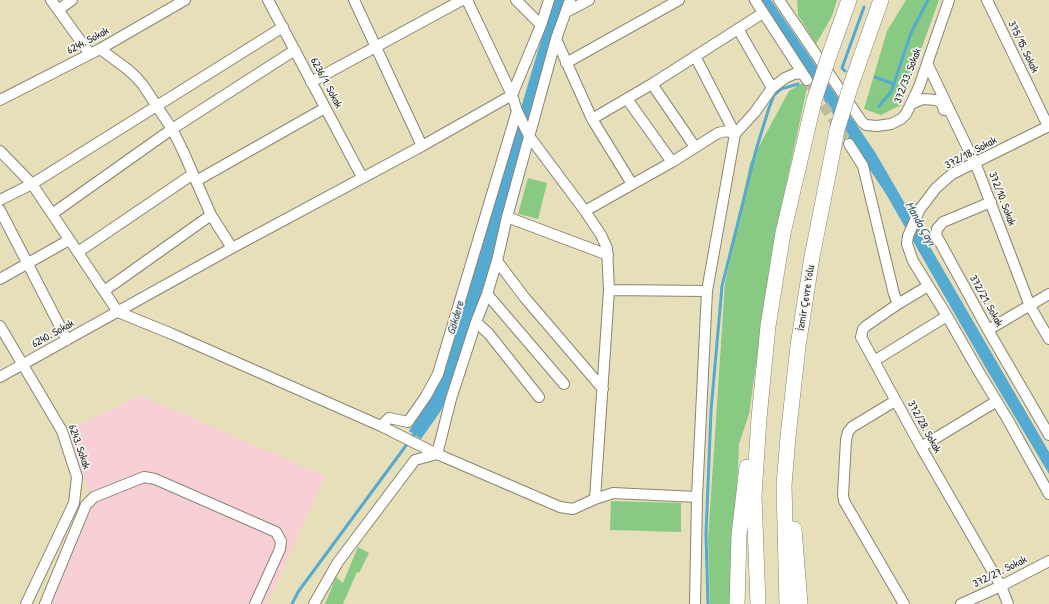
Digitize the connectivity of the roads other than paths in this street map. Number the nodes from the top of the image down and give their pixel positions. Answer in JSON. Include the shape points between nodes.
{"nodes":[{"id":1,"x":51,"y":0,"type":"edge"},
{"id":2,"x":72,"y":0,"type":"edge"},
{"id":3,"x":185,"y":0,"type":"edge"},
{"id":4,"x":268,"y":0,"type":"edge"},
{"id":5,"x":354,"y":0,"type":"edge"},
{"id":6,"x":462,"y":0,"type":"edge"},
{"id":7,"x":467,"y":0,"type":"edge"},
{"id":8,"x":516,"y":0,"type":"edge"},
{"id":9,"x":549,"y":0,"type":"edge"},
{"id":10,"x":570,"y":0,"type":"edge"},
{"id":11,"x":588,"y":0,"type":"edge"},
{"id":12,"x":679,"y":0,"type":"edge"},
{"id":13,"x":754,"y":0,"type":"edge"},
{"id":14,"x":845,"y":0,"type":"edge"},
{"id":15,"x":849,"y":0,"type":"edge"},
{"id":16,"x":881,"y":0,"type":"edge"},
{"id":17,"x":890,"y":0,"type":"edge"},
{"id":18,"x":949,"y":0,"type":"edge"},
{"id":19,"x":987,"y":0,"type":"edge"},
{"id":20,"x":780,"y":1,"type":"edge"},
{"id":21,"x":58,"y":10,"type":"junction"},
{"id":22,"x":566,"y":12,"type":"junction"},
{"id":23,"x":763,"y":13,"type":"junction"},
{"id":24,"x":541,"y":25,"type":"junction"},
{"id":25,"x":839,"y":26,"type":"junction"},
{"id":26,"x":283,"y":27,"type":"junction"},
{"id":27,"x":738,"y":29,"type":"junction"},
{"id":28,"x":867,"y":36,"type":"junction"},
{"id":29,"x":556,"y":39,"type":"junction"},
{"id":30,"x":375,"y":47,"type":"junction"},
{"id":31,"x":100,"y":49,"type":"junction"},
{"id":32,"x":295,"y":50,"type":"junction"},
{"id":33,"x":90,"y":54,"type":"junction"},
{"id":34,"x":695,"y":56,"type":"junction"},
{"id":35,"x":566,"y":63,"type":"junction"},
{"id":36,"x":928,"y":74,"type":"junction"},
{"id":37,"x":311,"y":82,"type":"junction"},
{"id":38,"x":652,"y":84,"type":"junction"},
{"id":39,"x":772,"y":88,"type":"junction"},
{"id":40,"x":512,"y":95,"type":"junction"},
{"id":41,"x":627,"y":99,"type":"junction"},
{"id":42,"x":0,"y":100,"type":"edge"},
{"id":43,"x":911,"y":104,"type":"junction"},
{"id":44,"x":156,"y":105,"type":"junction"},
{"id":45,"x":325,"y":108,"type":"junction"},
{"id":46,"x":517,"y":110,"type":"junction"},
{"id":47,"x":592,"y":118,"type":"junction"},
{"id":48,"x":1048,"y":126,"type":"edge"},
{"id":49,"x":172,"y":129,"type":"junction"},
{"id":50,"x":735,"y":134,"type":"junction"},
{"id":51,"x":529,"y":136,"type":"junction"},
{"id":52,"x":849,"y":144,"type":"tunnel mouth"},
{"id":53,"x":422,"y":146,"type":"junction"},
{"id":54,"x":695,"y":147,"type":"junction"},
{"id":55,"x":0,"y":151,"type":"edge"},
{"id":56,"x":672,"y":162,"type":"junction"},
{"id":57,"x":974,"y":167,"type":"junction"},
{"id":58,"x":362,"y":177,"type":"junction"},
{"id":59,"x":194,"y":178,"type":"junction"},
{"id":60,"x":32,"y":184,"type":"junction"},
{"id":61,"x":632,"y":184,"type":"junction"},
{"id":62,"x":0,"y":200,"type":"edge"},
{"id":63,"x":991,"y":202,"type":"junction"},
{"id":64,"x":0,"y":210,"type":"edge"},
{"id":65,"x":585,"y":211,"type":"junction"},
{"id":66,"x":52,"y":214,"type":"junction"},
{"id":67,"x":210,"y":214,"type":"junction"},
{"id":68,"x":507,"y":217,"type":"junction"},
{"id":69,"x":70,"y":240,"type":"junction"},
{"id":70,"x":232,"y":248,"type":"junction"},
{"id":71,"x":78,"y":252,"type":"junction"},
{"id":72,"x":608,"y":255,"type":"junction"},
{"id":73,"x":497,"y":261,"type":"junction"},
{"id":74,"x":27,"y":264,"type":"junction"},
{"id":75,"x":0,"y":279,"type":"edge"},
{"id":76,"x":928,"y":286,"type":"junction"},
{"id":77,"x":609,"y":290,"type":"junction"},
{"id":78,"x":707,"y":290,"type":"junction"},
{"id":79,"x":104,"y":291,"type":"junction"},
{"id":80,"x":487,"y":294,"type":"junction"},
{"id":81,"x":1049,"y":294,"type":"edge"},
{"id":82,"x":898,"y":304,"type":"junction"},
{"id":83,"x":1030,"y":306,"type":"junction"},
{"id":84,"x":118,"y":312,"type":"junction"},
{"id":85,"x":947,"y":316,"type":"junction"},
{"id":86,"x":476,"y":322,"type":"junction"},
{"id":87,"x":0,"y":326,"type":"edge"},
{"id":88,"x":988,"y":330,"type":"junction"},
{"id":89,"x":1049,"y":339,"type":"edge"},
{"id":90,"x":67,"y":340,"type":"junction"},
{"id":91,"x":874,"y":361,"type":"junction"},
{"id":92,"x":23,"y":365,"type":"junction"},
{"id":93,"x":0,"y":377,"type":"edge"},
{"id":94,"x":564,"y":384,"type":"dead end"},
{"id":95,"x":603,"y":390,"type":"junction"},
{"id":96,"x":539,"y":397,"type":"dead end"},
{"id":97,"x":895,"y":401,"type":"junction"},
{"id":98,"x":997,"y":401,"type":"junction"},
{"id":99,"x":759,"y":418,"type":"junction"},
{"id":100,"x":380,"y":426,"type":"junction"},
{"id":101,"x":1049,"y":435,"type":"edge"},
{"id":102,"x":788,"y":437,"type":"junction"},
{"id":103,"x":921,"y":447,"type":"junction"},
{"id":104,"x":437,"y":454,"type":"junction"},
{"id":105,"x":1049,"y":494,"type":"edge"},
{"id":106,"x":697,"y":497,"type":"junction"},
{"id":107,"x":595,"y":499,"type":"junction"},
{"id":108,"x":1049,"y":560,"type":"edge"},
{"id":109,"x":1001,"y":586,"type":"junction"},
{"id":110,"x":26,"y":604,"type":"edge"},
{"id":111,"x":45,"y":604,"type":"edge"},
{"id":112,"x":255,"y":604,"type":"edge"},
{"id":113,"x":314,"y":604,"type":"edge"},
{"id":114,"x":695,"y":604,"type":"edge"},
{"id":115,"x":737,"y":604,"type":"edge"},
{"id":116,"x":758,"y":604,"type":"edge"},
{"id":117,"x":787,"y":604,"type":"edge"},
{"id":118,"x":800,"y":604,"type":"edge"},
{"id":119,"x":904,"y":604,"type":"edge"},
{"id":120,"x":961,"y":604,"type":"edge"},
{"id":121,"x":1008,"y":604,"type":"edge"}],
"edges":[{"from":1,"to":21,"type":"street"},
{"from":2,"to":21,"type":"street"},
{"from":3,"to":31,"type":"street","name":"6244. Sokak"},
{"from":4,"to":26,"type":"street","name":"6236/1. Sokak"},
{"from":5,"to":30,"type":"street"},
{"from":6,"to":30,"type":"street"},
{"from":7,"to":40,"type":"street"},
{"from":8,"to":24,"type":"street"},
{"from":9,"to":24,"type":"street"},
{"from":10,"to":22,"type":"street"},
{"from":11,"to":22,"type":"street"},
{"from":12,"to":35,"type":"street"},
{"from":13,"to":23,"type":"street"},
{"from":14,"to":25,"type":"highway"},
{"from":15,"to":25,"type":"highway"},
{"from":16,"to":28,"type":"highway","name":"İzmir Çevre Yolu"},
{"from":17,"to":28,"type":"highway"},
{"from":18,"to":36,"type":"street","name":"372/33. Sokak","via":[[927,63]]},
{"from":19,"to":48,"type":"street","name":"375/15. Sokak"},
{"from":20,"to":43,"type":"street","name":"372/33. Sokak","via":[[862,122],[877,126],[891,124],[901,119]]},
{"from":21,"to":33,"type":"street"},
{"from":22,"to":29,"type":"street"},
{"from":23,"to":27,"type":"street"},
{"from":23,"to":39,"type":"street","via":[[804,77],[794,74]]},
{"from":24,"to":40,"type":"street"},
{"from":25,"to":99,"type":"highway","bridge":true,"via":[[814,101],[783,234],[768,326]]},
{"from":26,"to":32,"type":"street","name":"6236/1. Sokak"},
{"from":26,"to":44,"type":"street"},
{"from":27,"to":34,"type":"street"},
{"from":27,"to":39,"type":"street"},
{"from":28,"to":102,"type":"highway","name":"İzmir Çevre Yolu","bridge":true,"via":[[837,130],[812,257],[798,346]]},
{"from":29,"to":35,"type":"street"},
{"from":29,"to":51,"type":"street"},
{"from":30,"to":37,"type":"street"},
{"from":30,"to":53,"type":"street"},
{"from":31,"to":33,"type":"street","name":"6244. Sokak"},
{"from":31,"to":44,"type":"street","via":[[136,77]]},
{"from":32,"to":37,"type":"street","name":"6236/1. Sokak"},
{"from":32,"to":49,"type":"street"},
{"from":33,"to":42,"type":"street","name":"6244. Sokak"},
{"from":34,"to":38,"type":"street"},
{"from":34,"to":50,"type":"street"},
{"from":35,"to":47,"type":"street"},
{"from":36,"to":43,"type":"street","name":"372/33. Sokak"},
{"from":36,"to":57,"type":"street","name":"372/10. Sokak"},
{"from":37,"to":45,"type":"street","name":"6236/1. Sokak"},
{"from":38,"to":41,"type":"street"},
{"from":38,"to":54,"type":"street"},
{"from":39,"to":50,"type":"street"},
{"from":40,"to":46,"type":"street"},
{"from":40,"to":53,"type":"street","name":"6240. Sokak"},
{"from":41,"to":47,"type":"street"},
{"from":41,"to":56,"type":"street"},
{"from":43,"to":57,"type":"street","name":"372/10. Sokak","via":[[923,99],[941,102]]},
{"from":44,"to":49,"type":"street"},
{"from":44,"to":60,"type":"street"},
{"from":45,"to":58,"type":"street","name":"6236/1. Sokak"},
{"from":45,"to":59,"type":"street"},
{"from":46,"to":51,"type":"street"},
{"from":46,"to":100,"type":"street","via":[[438,374],[408,422],[389,418]]},
{"from":47,"to":61,"type":"street"},
{"from":48,"to":57,"type":"street","name":"372/18. Sokak"},
{"from":49,"to":59,"type":"street"},
{"from":49,"to":66,"type":"street"},
{"from":50,"to":54,"type":"street","via":[[727,130]]},
{"from":50,"to":78,"type":"street"},
{"from":51,"to":65,"type":"street"},
{"from":51,"to":68,"type":"street"},
{"from":52,"to":82,"type":"street","via":[[863,166]]},
{"from":53,"to":58,"type":"street","name":"6240. Sokak"},
{"from":54,"to":56,"type":"street"},
{"from":55,"to":60,"type":"street"},
{"from":56,"to":61,"type":"street"},
{"from":57,"to":63,"type":"street","name":"372/10. Sokak"},
{"from":57,"to":76,"type":"street","name":"372/18. Sokak","via":[[952,174],[936,188],[916,216],[908,236],[909,252]]},
{"from":58,"to":70,"type":"street","name":"6240. Sokak"},
{"from":59,"to":67,"type":"street"},
{"from":59,"to":71,"type":"street"},
{"from":60,"to":62,"type":"street"},
{"from":60,"to":66,"type":"street"},
{"from":61,"to":65,"type":"street"},
{"from":63,"to":83,"type":"street","name":"372/10. Sokak"},
{"from":63,"to":88,"type":"street","name":"372/21. Sokak","via":[[943,222],[936,235]]},
{"from":64,"to":74,"type":"street"},
{"from":65,"to":72,"type":"street","via":[[601,235]]},
{"from":66,"to":69,"type":"street"},
{"from":67,"to":70,"type":"street"},
{"from":67,"to":79,"type":"street"},
{"from":68,"to":72,"type":"street"},
{"from":68,"to":73,"type":"street"},
{"from":69,"to":71,"type":"street"},
{"from":69,"to":74,"type":"street"},
{"from":70,"to":84,"type":"street","name":"6240. Sokak"},
{"from":71,"to":79,"type":"street"},
{"from":72,"to":77,"type":"street"},
{"from":73,"to":80,"type":"street"},
{"from":73,"to":95,"type":"street"},
{"from":74,"to":75,"type":"street"},
{"from":74,"to":90,"type":"street"},
{"from":76,"to":82,"type":"street","name":"372/28. Sokak"},
{"from":76,"to":85,"type":"street"},
{"from":77,"to":78,"type":"street"},
{"from":77,"to":95,"type":"street"},
{"from":78,"to":106,"type":"street"},
{"from":79,"to":84,"type":"street"},
{"from":80,"to":86,"type":"street"},
{"from":80,"to":94,"type":"street"},
{"from":81,"to":83,"type":"street"},
{"from":82,"to":91,"type":"street","name":"372/28. Sokak","via":[[863,329],[861,337]]},
{"from":83,"to":88,"type":"street"},
{"from":83,"to":89,"type":"street","name":"372/10. Sokak"},
{"from":84,"to":90,"type":"street","name":"6240. Sokak"},
{"from":84,"to":100,"type":"street"},
{"from":85,"to":91,"type":"street"},
{"from":85,"to":98,"type":"street"},
{"from":86,"to":96,"type":"street","via":[[489,334]]},
{"from":86,"to":104,"type":"street","via":[[451,399]]},
{"from":87,"to":92,"type":"street","name":"6243. Sokak"},
{"from":88,"to":101,"type":"street","name":"372/21. Sokak"},
{"from":90,"to":92,"type":"street","name":"6240. Sokak"},
{"from":91,"to":97,"type":"street","name":"372/28. Sokak"},
{"from":92,"to":93,"type":"street","name":"6240. Sokak"},
{"from":92,"to":110,"type":"street","name":"6243. Sokak","via":[[62,431],[77,477],[74,503]]},
{"from":95,"to":107,"type":"street"},
{"from":97,"to":103,"type":"street","name":"372/28. Sokak"},
{"from":97,"to":119,"type":"street","via":[[848,432],[842,495]]},
{"from":98,"to":103,"type":"street"},
{"from":98,"to":105,"type":"street"},
{"from":99,"to":115,"type":"highway","via":[[750,449],[742,499]]},
{"from":99,"to":116,"type":"highway","via":[[754,496]]},
{"from":100,"to":104,"type":"street"},
{"from":102,"to":117,"type":"highway","name":"İzmir Çevre Yolu","via":[[784,485]]},
{"from":102,"to":118,"type":"highway"},
{"from":103,"to":109,"type":"street","name":"372/28. Sokak"},
{"from":104,"to":107,"type":"street","via":[[560,507],[573,508]]},
{"from":104,"to":113,"type":"street","via":[[415,460],[338,562]]},
{"from":106,"to":107,"type":"street","via":[[613,493]]},
{"from":106,"to":114,"type":"street"},
{"from":108,"to":109,"type":"street","name":"372/27. Sokak"},
{"from":109,"to":120,"type":"street","name":"372/27. Sokak"},
{"from":109,"to":121,"type":"street","name":"372/28. Sokak"},
{"from":111,"to":112,"type":"street","via":[[86,504],[94,497],[144,477],[155,479],[276,532],[281,540],[280,549]]}]}
